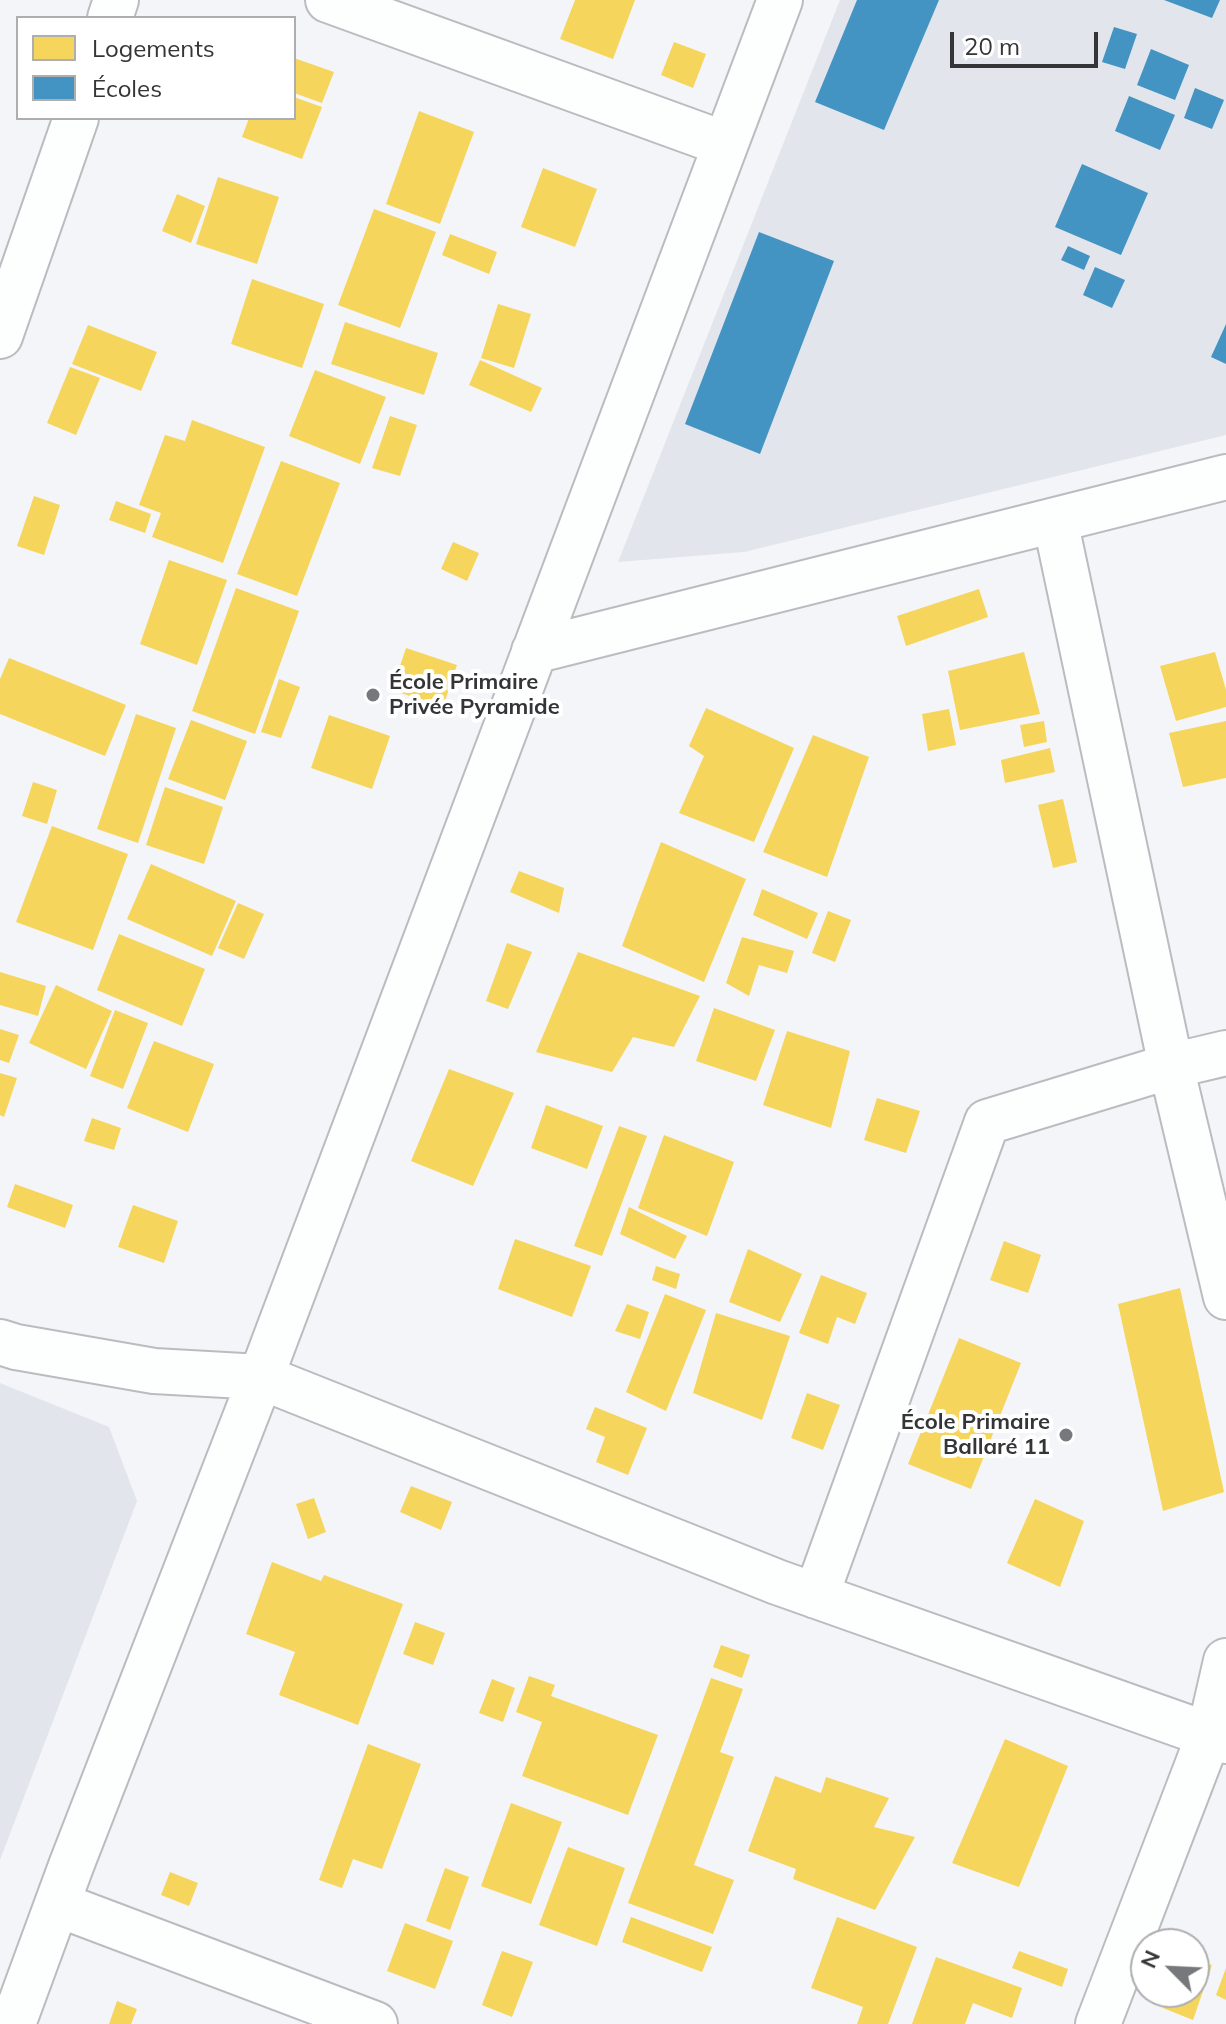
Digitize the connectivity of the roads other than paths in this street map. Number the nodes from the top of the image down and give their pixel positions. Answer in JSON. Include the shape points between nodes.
{"nodes":[{"id":1,"x":328,"y":0,"type":"edge"},
{"id":2,"x":780,"y":0,"type":"edge"},
{"id":3,"x":75,"y":120,"type":"edge"},
{"id":4,"x":725,"y":144,"type":"junction"},
{"id":5,"x":0,"y":336,"type":"edge"},
{"id":6,"x":1226,"y":477,"type":"edge"},
{"id":7,"x":1055,"y":520,"type":"junction"},
{"id":8,"x":534,"y":651,"type":"junction"},
{"id":9,"x":1226,"y":1053,"type":"edge"},
{"id":10,"x":1171,"y":1066,"type":"junction"},
{"id":11,"x":1226,"y":1297,"type":"edge"},
{"id":12,"x":0,"y":1342,"type":"edge"},
{"id":13,"x":261,"y":1377,"type":"junction"},
{"id":14,"x":816,"y":1596,"type":"junction"},
{"id":15,"x":1226,"y":1661,"type":"edge"},
{"id":16,"x":1218,"y":1738,"type":"edge"},
{"id":17,"x":57,"y":1904,"type":"junction"},
{"id":18,"x":13,"y":2024,"type":"edge"},
{"id":19,"x":375,"y":2024,"type":"edge"},
{"id":20,"x":1098,"y":2024,"type":"edge"}],
"edges":[{"from":1,"to":4,"type":"street"},
{"from":2,"to":4,"type":"street"},
{"from":3,"to":5,"type":"street"},
{"from":4,"to":8,"type":"street"},
{"from":6,"to":7,"type":"street"},
{"from":7,"to":8,"type":"street"},
{"from":7,"to":10,"type":"street"},
{"from":8,"to":13,"type":"street"},
{"from":9,"to":10,"type":"street"},
{"from":10,"to":11,"type":"street"},
{"from":10,"to":14,"type":"street","via":[[987,1122]]},
{"from":12,"to":13,"type":"street","via":[[154,1371]]},
{"from":13,"to":14,"type":"street"},
{"from":13,"to":17,"type":"street"},
{"from":14,"to":16,"type":"street"},
{"from":15,"to":16,"type":"street"},
{"from":16,"to":20,"type":"street"},
{"from":17,"to":18,"type":"street"},
{"from":17,"to":19,"type":"street"}]}
